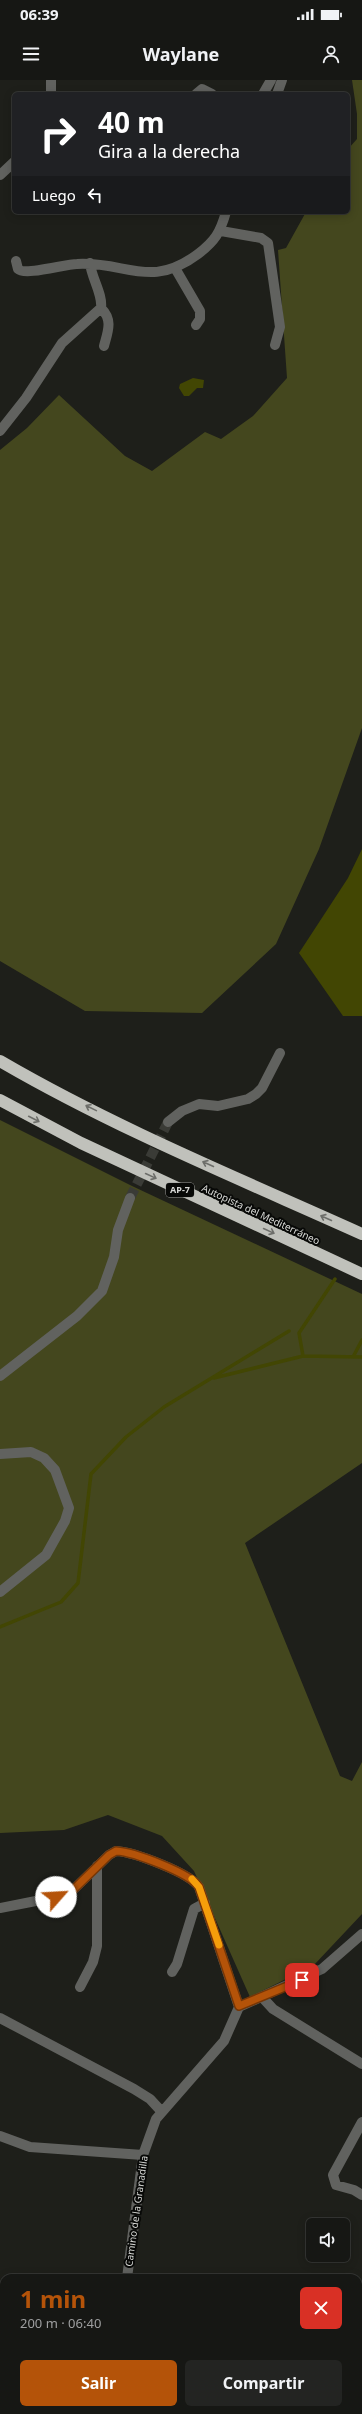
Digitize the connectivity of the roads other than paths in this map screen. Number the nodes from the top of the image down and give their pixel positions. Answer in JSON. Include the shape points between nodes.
{"nodes":[{"id":1,"x":51,"y":80,"type":"edge"},
{"id":2,"x":271,"y":80,"type":"edge"},
{"id":3,"x":282,"y":80,"type":"edge"},
{"id":4,"x":51,"y":92,"type":"edge"},
{"id":5,"x":198,"y":92,"type":"edge"},
{"id":6,"x":211,"y":92,"type":"edge"},
{"id":7,"x":264,"y":92,"type":"edge"},
{"id":8,"x":278,"y":92,"type":"edge"},
{"id":9,"x":12,"y":164,"type":"edge"},
{"id":10,"x":0,"y":175,"type":"edge"},
{"id":11,"x":225,"y":214,"type":"edge"},
{"id":12,"x":221,"y":231,"type":"junction"},
{"id":13,"x":16,"y":261,"type":"dead end"},
{"id":14,"x":90,"y":263,"type":"junction"},
{"id":15,"x":175,"y":268,"type":"junction"},
{"id":16,"x":101,"y":308,"type":"junction"},
{"id":17,"x":196,"y":325,"type":"dead end"},
{"id":18,"x":276,"y":344,"type":"dead end"},
{"id":19,"x":104,"y":346,"type":"dead end"},
{"id":20,"x":0,"y":431,"type":"edge"},
{"id":21,"x":280,"y":1053,"type":"dead end"},
{"id":22,"x":0,"y":1060,"type":"edge"},
{"id":23,"x":0,"y":1100,"type":"edge"},
{"id":24,"x":168,"y":1122,"type":"tunnel mouth"},
{"id":25,"x":130,"y":1198,"type":"tunnel mouth"},
{"id":26,"x":362,"y":1234,"type":"edge"},
{"id":27,"x":362,"y":1274,"type":"edge"},
{"id":28,"x":0,"y":1376,"type":"edge"},
{"id":29,"x":0,"y":1454,"type":"edge"},
{"id":30,"x":0,"y":1592,"type":"edge"},
{"id":31,"x":97,"y":1866,"type":"junction"},
{"id":32,"x":205,"y":1903,"type":"junction"},
{"id":33,"x":0,"y":1908,"type":"edge"},
{"id":34,"x":362,"y":1934,"type":"edge"},
{"id":35,"x":172,"y":1972,"type":"dead end"},
{"id":36,"x":80,"y":1987,"type":"dead end"},
{"id":37,"x":262,"y":1997,"type":"junction"},
{"id":38,"x":239,"y":2006,"type":"junction"},
{"id":39,"x":0,"y":2018,"type":"edge"},
{"id":40,"x":362,"y":2064,"type":"edge"},
{"id":41,"x":162,"y":2112,"type":"junction"},
{"id":42,"x":362,"y":2122,"type":"edge"},
{"id":43,"x":0,"y":2136,"type":"edge"},
{"id":44,"x":143,"y":2155,"type":"junction"},
{"id":45,"x":362,"y":2196,"type":"edge"},
{"id":46,"x":128,"y":2274,"type":"edge"}],
"edges":[{"from":1,"to":4,"type":"street"},
{"from":2,"to":7,"type":"street"},
{"from":3,"to":8,"type":"street"},
{"from":5,"to":6,"type":"street","via":[[202,89]]},
{"from":9,"to":10,"type":"street"},
{"from":11,"to":12,"type":"street"},
{"from":12,"to":15,"type":"street","via":[[208,246]]},
{"from":12,"to":18,"type":"street","via":[[261,238],[268,243],[280,327]]},
{"from":13,"to":14,"type":"street","via":[[18,269],[26,273],[70,264]]},
{"from":14,"to":15,"type":"street","via":[[145,272],[169,271]]},
{"from":14,"to":16,"type":"street"},
{"from":15,"to":17,"type":"street","via":[[200,311],[200,319]]},
{"from":16,"to":19,"type":"street","via":[[110,324]]},
{"from":16,"to":20,"type":"street","via":[[62,343],[26,398]]},
{"from":21,"to":24,"type":"street","via":[[262,1088],[248,1099],[218,1106],[199,1104],[182,1111]]},
{"from":26,"to":22,"type":"highway","one_way":true,"via":[[163,1144],[29,1078]]},
{"from":23,"to":27,"type":"highway","name":"Autopista del Mediterráneo","number":"AP-7","one_way":true,"via":[[94,1149]]},
{"from":25,"to":28,"type":"street","via":[[118,1230],[114,1258],[102,1291],[77,1316]]},
{"from":29,"to":30,"type":"street","via":[[31,1452],[44,1458],[55,1470],[69,1508],[65,1521],[46,1555]]},
{"from":31,"to":32,"type":"street","via":[[116,1851],[152,1860],[195,1880]]},
{"from":31,"to":33,"type":"street","via":[[74,1889],[56,1897]]},
{"from":31,"to":36,"type":"street","via":[[97,1946],[93,1962]]},
{"from":32,"to":35,"type":"street","via":[[194,1909],[177,1964]]},
{"from":32,"to":38,"type":"street"},
{"from":34,"to":37,"type":"street","via":[[322,1969]]},
{"from":37,"to":38,"type":"street"},
{"from":37,"to":40,"type":"street","via":[[272,2008]]},
{"from":38,"to":41,"type":"street","name":"Camino de la Granadilla","via":[[224,2040]]},
{"from":39,"to":41,"type":"street","via":[[134,2089],[150,2099]]},
{"from":41,"to":44,"type":"street","name":"Camino de la Granadilla","via":[[156,2119]]},
{"from":42,"to":45,"type":"street","via":[[333,2175],[336,2185],[354,2190]]},
{"from":43,"to":44,"type":"street","via":[[30,2147]]},
{"from":44,"to":46,"type":"street","name":"Camino de la Granadilla"}]}
